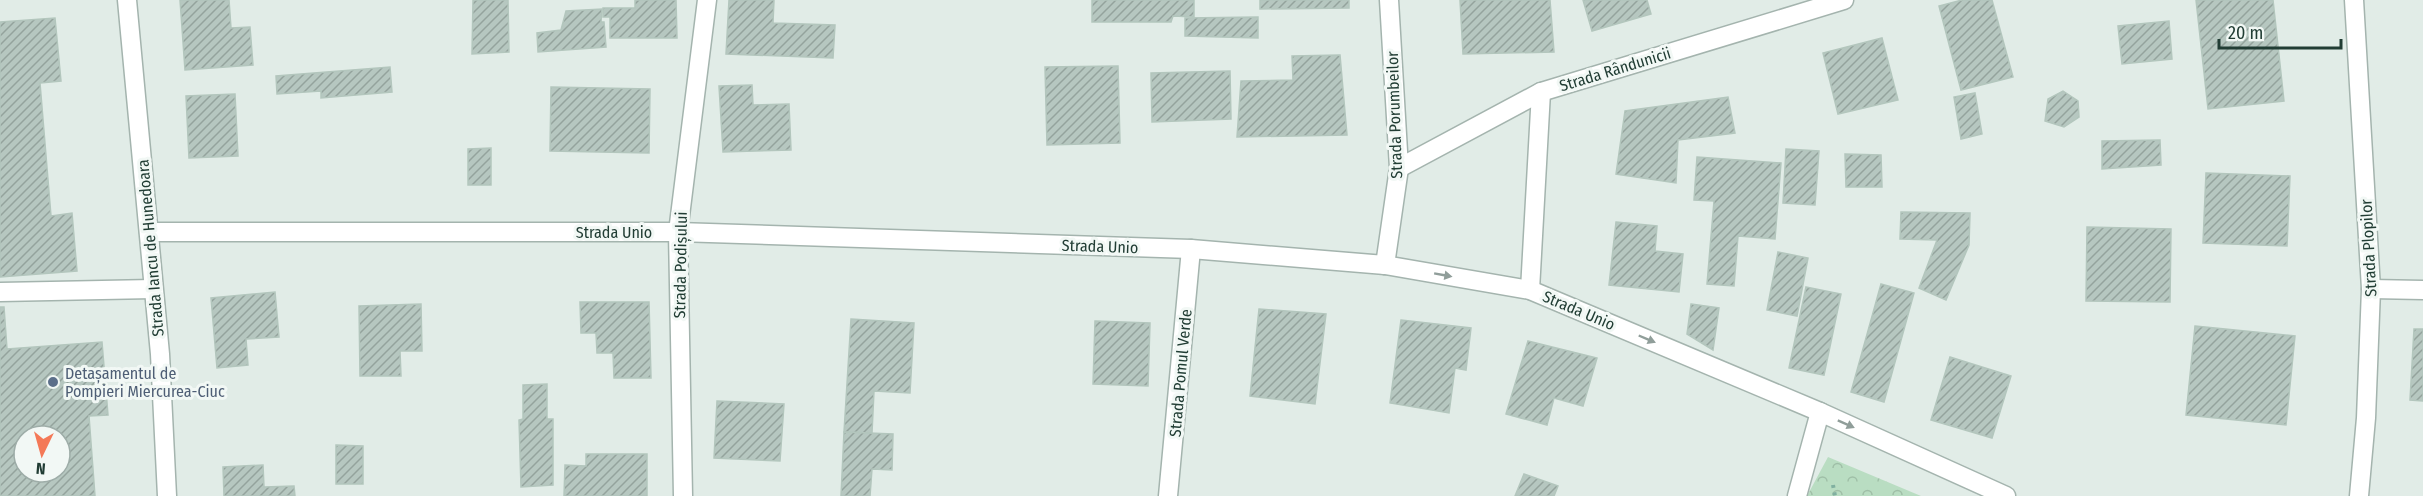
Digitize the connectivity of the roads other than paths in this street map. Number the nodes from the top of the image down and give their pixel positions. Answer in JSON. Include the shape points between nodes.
{"nodes":[{"id":1,"x":127,"y":0,"type":"edge"},
{"id":2,"x":707,"y":0,"type":"edge"},
{"id":3,"x":1389,"y":0,"type":"edge"},
{"id":4,"x":1844,"y":0,"type":"edge"},
{"id":5,"x":2354,"y":0,"type":"edge"},
{"id":6,"x":1541,"y":92,"type":"junction"},
{"id":7,"x":1399,"y":168,"type":"junction"},
{"id":8,"x":149,"y":232,"type":"junction"},
{"id":9,"x":678,"y":232,"type":"junction"},
{"id":10,"x":1191,"y":249,"type":"junction"},
{"id":11,"x":1385,"y":265,"type":"junction"},
{"id":12,"x":2371,"y":288,"type":"junction"},
{"id":13,"x":153,"y":289,"type":"junction"},
{"id":14,"x":1530,"y":290,"type":"junction"},
{"id":15,"x":2423,"y":290,"type":"edge"},
{"id":16,"x":0,"y":292,"type":"edge"},
{"id":17,"x":1820,"y":412,"type":"junction"},
{"id":18,"x":167,"y":496,"type":"edge"},
{"id":19,"x":683,"y":496,"type":"edge"},
{"id":20,"x":1168,"y":496,"type":"edge"},
{"id":21,"x":1797,"y":496,"type":"edge"},
{"id":22,"x":2006,"y":496,"type":"edge"},
{"id":23,"x":2359,"y":496,"type":"edge"}],
"edges":[{"from":1,"to":8,"type":"street","name":"Strada Iancu de Hunedoara"},
{"from":2,"to":9,"type":"street","name":"Strada Podișului"},
{"from":3,"to":7,"type":"street","name":"Strada Porumbeilor"},
{"from":4,"to":6,"type":"street","name":"Strada Rândunicii"},
{"from":5,"to":12,"type":"street","name":"Strada Plopilor"},
{"from":6,"to":7,"type":"street","name":"Strada Rândunicii"},
{"from":6,"to":14,"type":"street"},
{"from":7,"to":11,"type":"street","name":"Strada Porumbeilor"},
{"from":8,"to":9,"type":"street","name":"Strada Unio"},
{"from":8,"to":13,"type":"street","name":"Strada Iancu de Hunedoara"},
{"from":9,"to":10,"type":"street","name":"Strada Unio"},
{"from":9,"to":19,"type":"street","name":"Strada Podișului"},
{"from":10,"to":11,"type":"street","name":"Strada Unio"},
{"from":10,"to":20,"type":"street","name":"Strada Pomul Verde"},
{"from":11,"to":14,"type":"street","name":"Strada Unio","one_way":true},
{"from":12,"to":15,"type":"street"},
{"from":12,"to":23,"type":"street","name":"Strada Plopilor"},
{"from":13,"to":16,"type":"street"},
{"from":13,"to":18,"type":"street","name":"Strada Iancu de Hunedoara"},
{"from":14,"to":17,"type":"street","name":"Strada Unio","one_way":true},
{"from":17,"to":21,"type":"street"},
{"from":17,"to":22,"type":"street","name":"Strada Unio","one_way":true}]}
